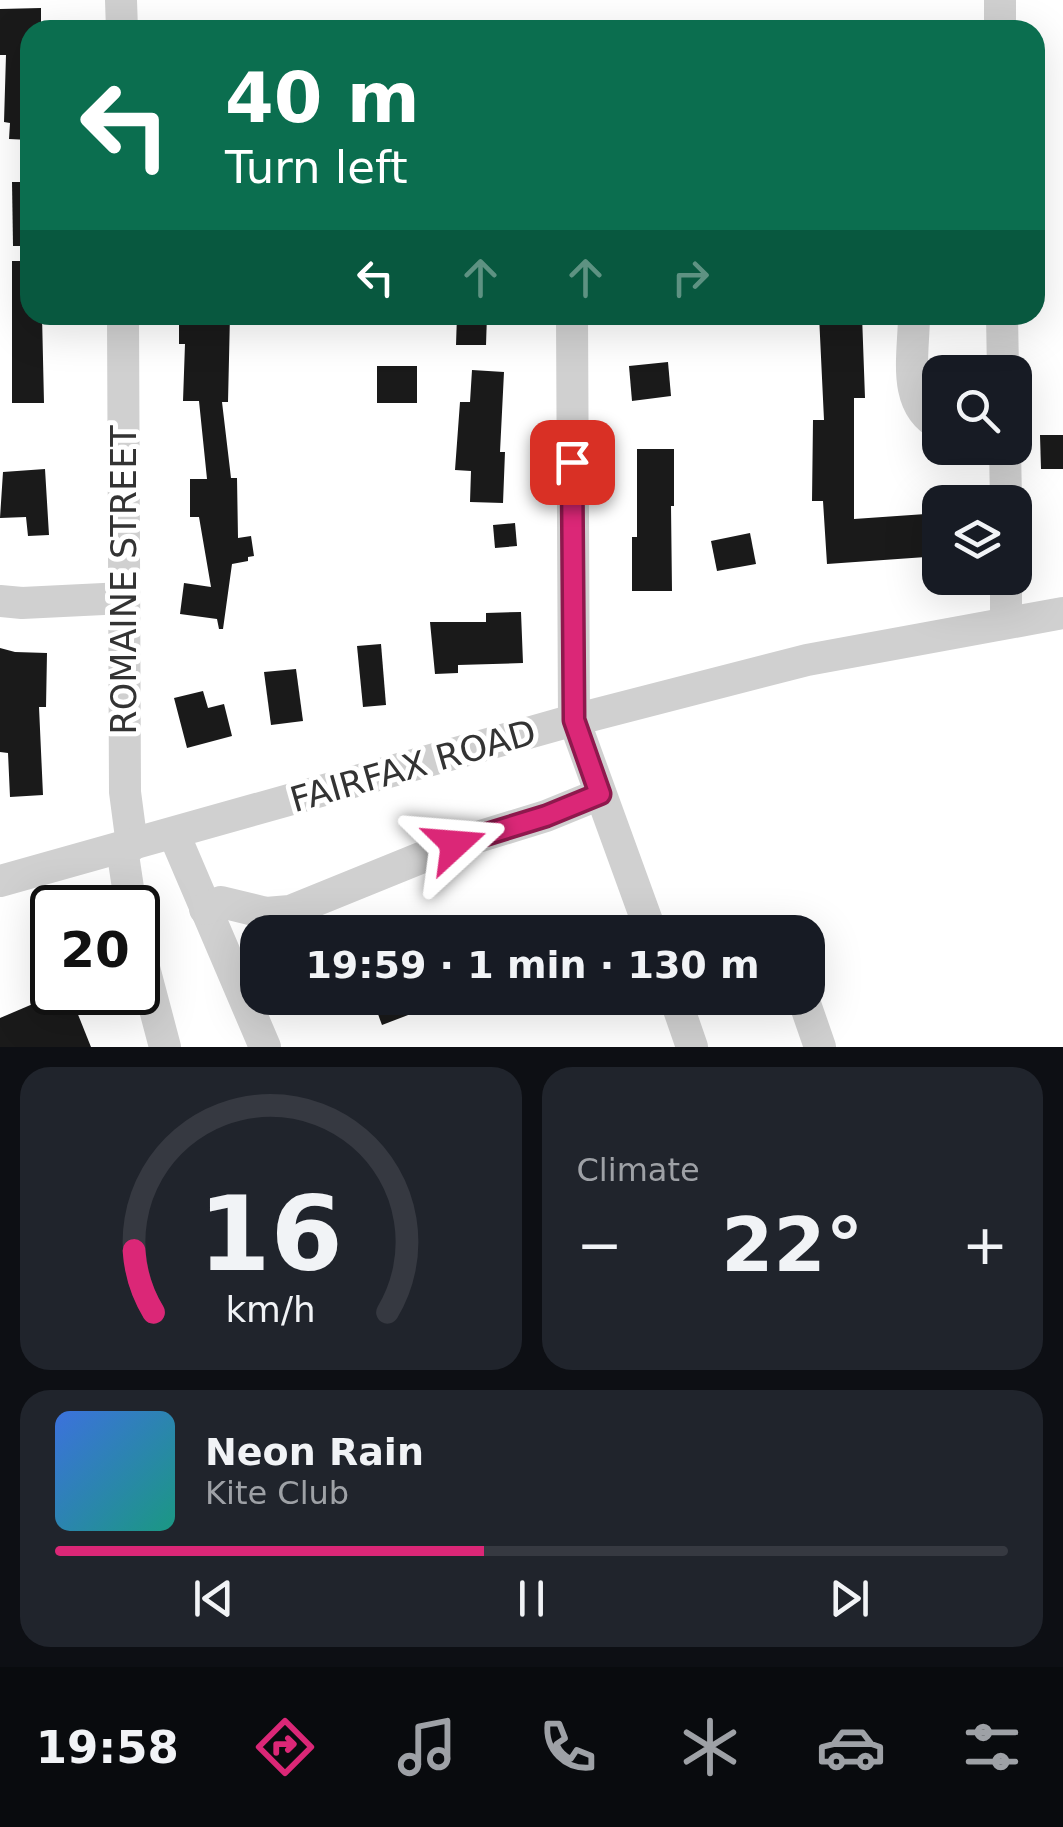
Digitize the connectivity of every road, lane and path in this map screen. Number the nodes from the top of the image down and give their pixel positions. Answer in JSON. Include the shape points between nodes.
{"nodes":[{"id":1,"x":123,"y":325,"type":"edge"},
{"id":2,"x":572,"y":325,"type":"edge"},
{"id":3,"x":914,"y":325,"type":"edge"},
{"id":4,"x":1002,"y":325,"type":"edge"},
{"id":5,"x":1003,"y":355,"type":"edge"},
{"id":6,"x":922,"y":411,"type":"edge"},
{"id":7,"x":1006,"y":595,"type":"edge"},
{"id":8,"x":124,"y":598,"type":"junction"},
{"id":9,"x":0,"y":601,"type":"edge"},
{"id":10,"x":1063,"y":612,"type":"edge"},
{"id":11,"x":1006,"y":622,"type":"junction"},
{"id":12,"x":574,"y":720,"type":"junction"},
{"id":13,"x":600,"y":794,"type":"junction"},
{"id":14,"x":174,"y":834,"type":"junction"},
{"id":15,"x":127,"y":846,"type":"junction"},
{"id":16,"x":0,"y":881,"type":"edge"},
{"id":17,"x":130,"y":885,"type":"edge"},
{"id":18,"x":205,"y":909,"type":"junction"},
{"id":19,"x":645,"y":915,"type":"edge"},
{"id":20,"x":157,"y":1015,"type":"edge"},
{"id":21,"x":680,"y":1015,"type":"edge"},
{"id":22,"x":808,"y":1015,"type":"edge"},
{"id":23,"x":165,"y":1047,"type":"edge"},
{"id":24,"x":264,"y":1047,"type":"edge"},
{"id":25,"x":692,"y":1047,"type":"edge"},
{"id":26,"x":820,"y":1047,"type":"edge"}],
"edges":[{"from":1,"to":8,"type":"street","name":"ROMAINE STREET"},
{"from":2,"to":12,"type":"street"},
{"from":3,"to":6,"type":"street","via":[[913,394]]},
{"from":4,"to":5,"type":"street"},
{"from":7,"to":11,"type":"street"},
{"from":8,"to":9,"type":"street"},
{"from":8,"to":15,"type":"street","name":"ROMAINE STREET"},
{"from":10,"to":11,"type":"street","name":"FAIRFAX ROAD"},
{"from":11,"to":12,"type":"street","name":"FAIRFAX ROAD","via":[[807,660]]},
{"from":12,"to":13,"type":"street"},
{"from":12,"to":14,"type":"street","name":"FAIRFAX ROAD"},
{"from":13,"to":18,"type":"street","via":[[290,911],[266,913],[221,902]]},
{"from":13,"to":19,"type":"street"},
{"from":14,"to":15,"type":"street","name":"FAIRFAX ROAD"},
{"from":14,"to":18,"type":"street"},
{"from":15,"to":16,"type":"street","name":"FAIRFAX ROAD"},
{"from":15,"to":17,"type":"street","name":"ROMAINE STREET"},
{"from":18,"to":24,"type":"street"},
{"from":20,"to":23,"type":"street"},
{"from":21,"to":25,"type":"street"},
{"from":22,"to":26,"type":"street"}]}
